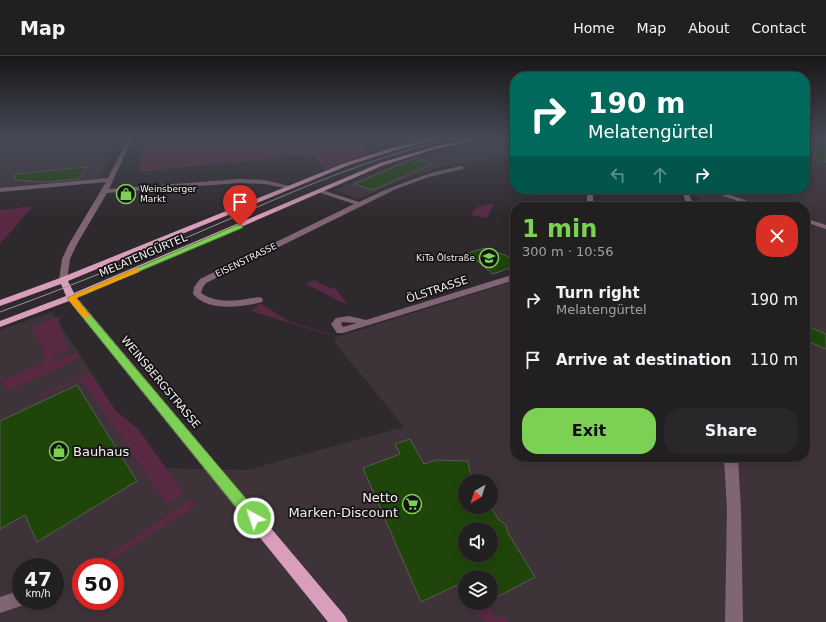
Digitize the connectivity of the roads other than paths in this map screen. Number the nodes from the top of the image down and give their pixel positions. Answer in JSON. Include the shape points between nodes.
{"nodes":[{"id":1,"x":117,"y":165,"type":"edge"},
{"id":2,"x":346,"y":165,"type":"edge"},
{"id":3,"x":379,"y":165,"type":"edge"},
{"id":4,"x":461,"y":168,"type":"dead end"},
{"id":5,"x":312,"y":178,"type":"junction"},
{"id":6,"x":110,"y":180,"type":"junction"},
{"id":7,"x":290,"y":187,"type":"junction"},
{"id":8,"x":0,"y":190,"type":"edge"},
{"id":9,"x":105,"y":191,"type":"junction"},
{"id":10,"x":320,"y":191,"type":"junction"},
{"id":11,"x":722,"y":194,"type":"edge"},
{"id":12,"x":273,"y":195,"type":"junction"},
{"id":13,"x":746,"y":202,"type":"edge"},
{"id":14,"x":293,"y":203,"type":"junction"},
{"id":15,"x":360,"y":204,"type":"junction"},
{"id":16,"x":810,"y":222,"type":"edge"},
{"id":17,"x":826,"y":227,"type":"edge"},
{"id":18,"x":510,"y":278,"type":"edge"},
{"id":19,"x":63,"y":280,"type":"junction"},
{"id":20,"x":71,"y":298,"type":"junction"},
{"id":21,"x":259,"y":300,"type":"dead end"},
{"id":22,"x":0,"y":303,"type":"edge"},
{"id":23,"x":366,"y":323,"type":"dead end"},
{"id":24,"x":0,"y":324,"type":"edge"},
{"id":25,"x":731,"y":462,"type":"edge"},
{"id":26,"x":12,"y":601,"type":"edge"},
{"id":27,"x":0,"y":605,"type":"edge"},
{"id":28,"x":339,"y":622,"type":"edge"},
{"id":29,"x":734,"y":622,"type":"edge"}],
"edges":[{"from":1,"to":6,"type":"street"},
{"from":2,"to":5,"type":"main road","name":"MELATENGÜRTEL"},
{"from":3,"to":10,"type":"main road","name":"MELATENGÜRTEL"},
{"from":4,"to":15,"type":"street","name":"EISENSTRASSE","via":[[421,177]]},
{"from":5,"to":7,"type":"main road","name":"MELATENGÜRTEL"},
{"from":5,"to":10,"type":"main road","via":[[309,184]]},
{"from":6,"to":8,"type":"street"},
{"from":6,"to":9,"type":"street"},
{"from":7,"to":9,"type":"street","via":[[282,184],[216,182]]},
{"from":7,"to":12,"type":"main road","name":"MELATENGÜRTEL"},
{"from":9,"to":19,"type":"street","via":[[73,244],[66,259]]},
{"from":10,"to":14,"type":"main road","name":"MELATENGÜRTEL"},
{"from":10,"to":15,"type":"street"},
{"from":11,"to":13,"type":"street"},
{"from":12,"to":14,"type":"main road","name":"MELATENGÜRTEL","via":[[298,192],[301,196]]},
{"from":12,"to":19,"type":"main road","name":"MELATENGÜRTEL"},
{"from":14,"to":20,"type":"main road","name":"MELATENGÜRTEL"},
{"from":15,"to":21,"type":"street","name":"EISENSTRASSE","via":[[203,281],[197,290],[197,294],[205,300],[218,304]]},
{"from":16,"to":17,"type":"street"},
{"from":18,"to":23,"type":"street","name":"ÖLSTRASSE"},
{"from":19,"to":20,"type":"main road","name":"WEINSBERGSTRASSE"},
{"from":19,"to":22,"type":"main road","name":"MELATENGÜRTEL"},
{"from":20,"to":24,"type":"main road","name":"MELATENGÜRTEL"},
{"from":20,"to":28,"type":"main road","name":"WEINSBERGSTRASSE"},
{"from":25,"to":29,"type":"street"},
{"from":26,"to":27,"type":"street"}]}
